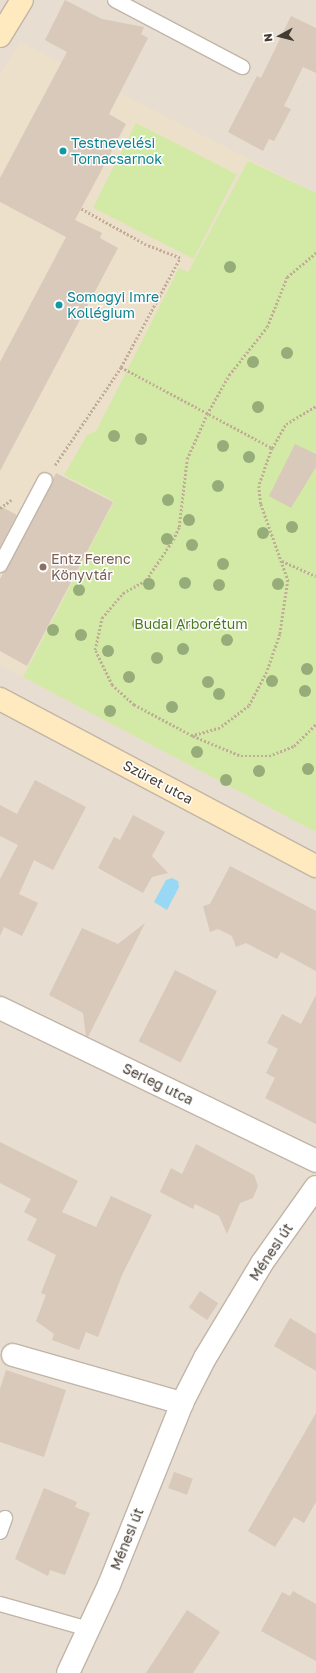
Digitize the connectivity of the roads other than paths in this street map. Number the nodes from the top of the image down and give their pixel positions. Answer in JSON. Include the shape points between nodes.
{"nodes":[{"id":1,"x":22,"y":0,"type":"edge"},
{"id":2,"x":115,"y":0,"type":"edge"},
{"id":3,"x":0,"y":36,"type":"edge"},
{"id":4,"x":242,"y":67,"type":"dead end"},
{"id":5,"x":45,"y":480,"type":"road end"},
{"id":6,"x":0,"y":565,"type":"edge"},
{"id":7,"x":0,"y":698,"type":"edge"},
{"id":8,"x":316,"y":866,"type":"edge"},
{"id":9,"x":0,"y":1008,"type":"edge"},
{"id":10,"x":316,"y":1161,"type":"edge"},
{"id":11,"x":316,"y":1187,"type":"edge"},
{"id":12,"x":6,"y":1356,"type":"edge"},
{"id":13,"x":182,"y":1403,"type":"junction"},
{"id":14,"x":5,"y":1518,"type":"dead end"},
{"id":15,"x":0,"y":1532,"type":"edge"},
{"id":16,"x":0,"y":1604,"type":"edge"},
{"id":17,"x":89,"y":1629,"type":"junction"},
{"id":18,"x":68,"y":1673,"type":"edge"}],
"edges":[{"from":1,"to":3,"type":"street"},
{"from":2,"to":4,"type":"lane"},
{"from":5,"to":6,"type":"lane"},
{"from":7,"to":8,"type":"street","name":"Szüret utca"},
{"from":9,"to":10,"type":"street","name":"Serleg utca"},
{"from":11,"to":13,"type":"street","name":"Ménesi út","via":[[262,1263]]},
{"from":12,"to":13,"type":"street"},
{"from":13,"to":17,"type":"street","name":"Ménesi út"},
{"from":14,"to":15,"type":"lane"},
{"from":16,"to":17,"type":"lane"},
{"from":17,"to":18,"type":"street","name":"Ménesi út"}]}
